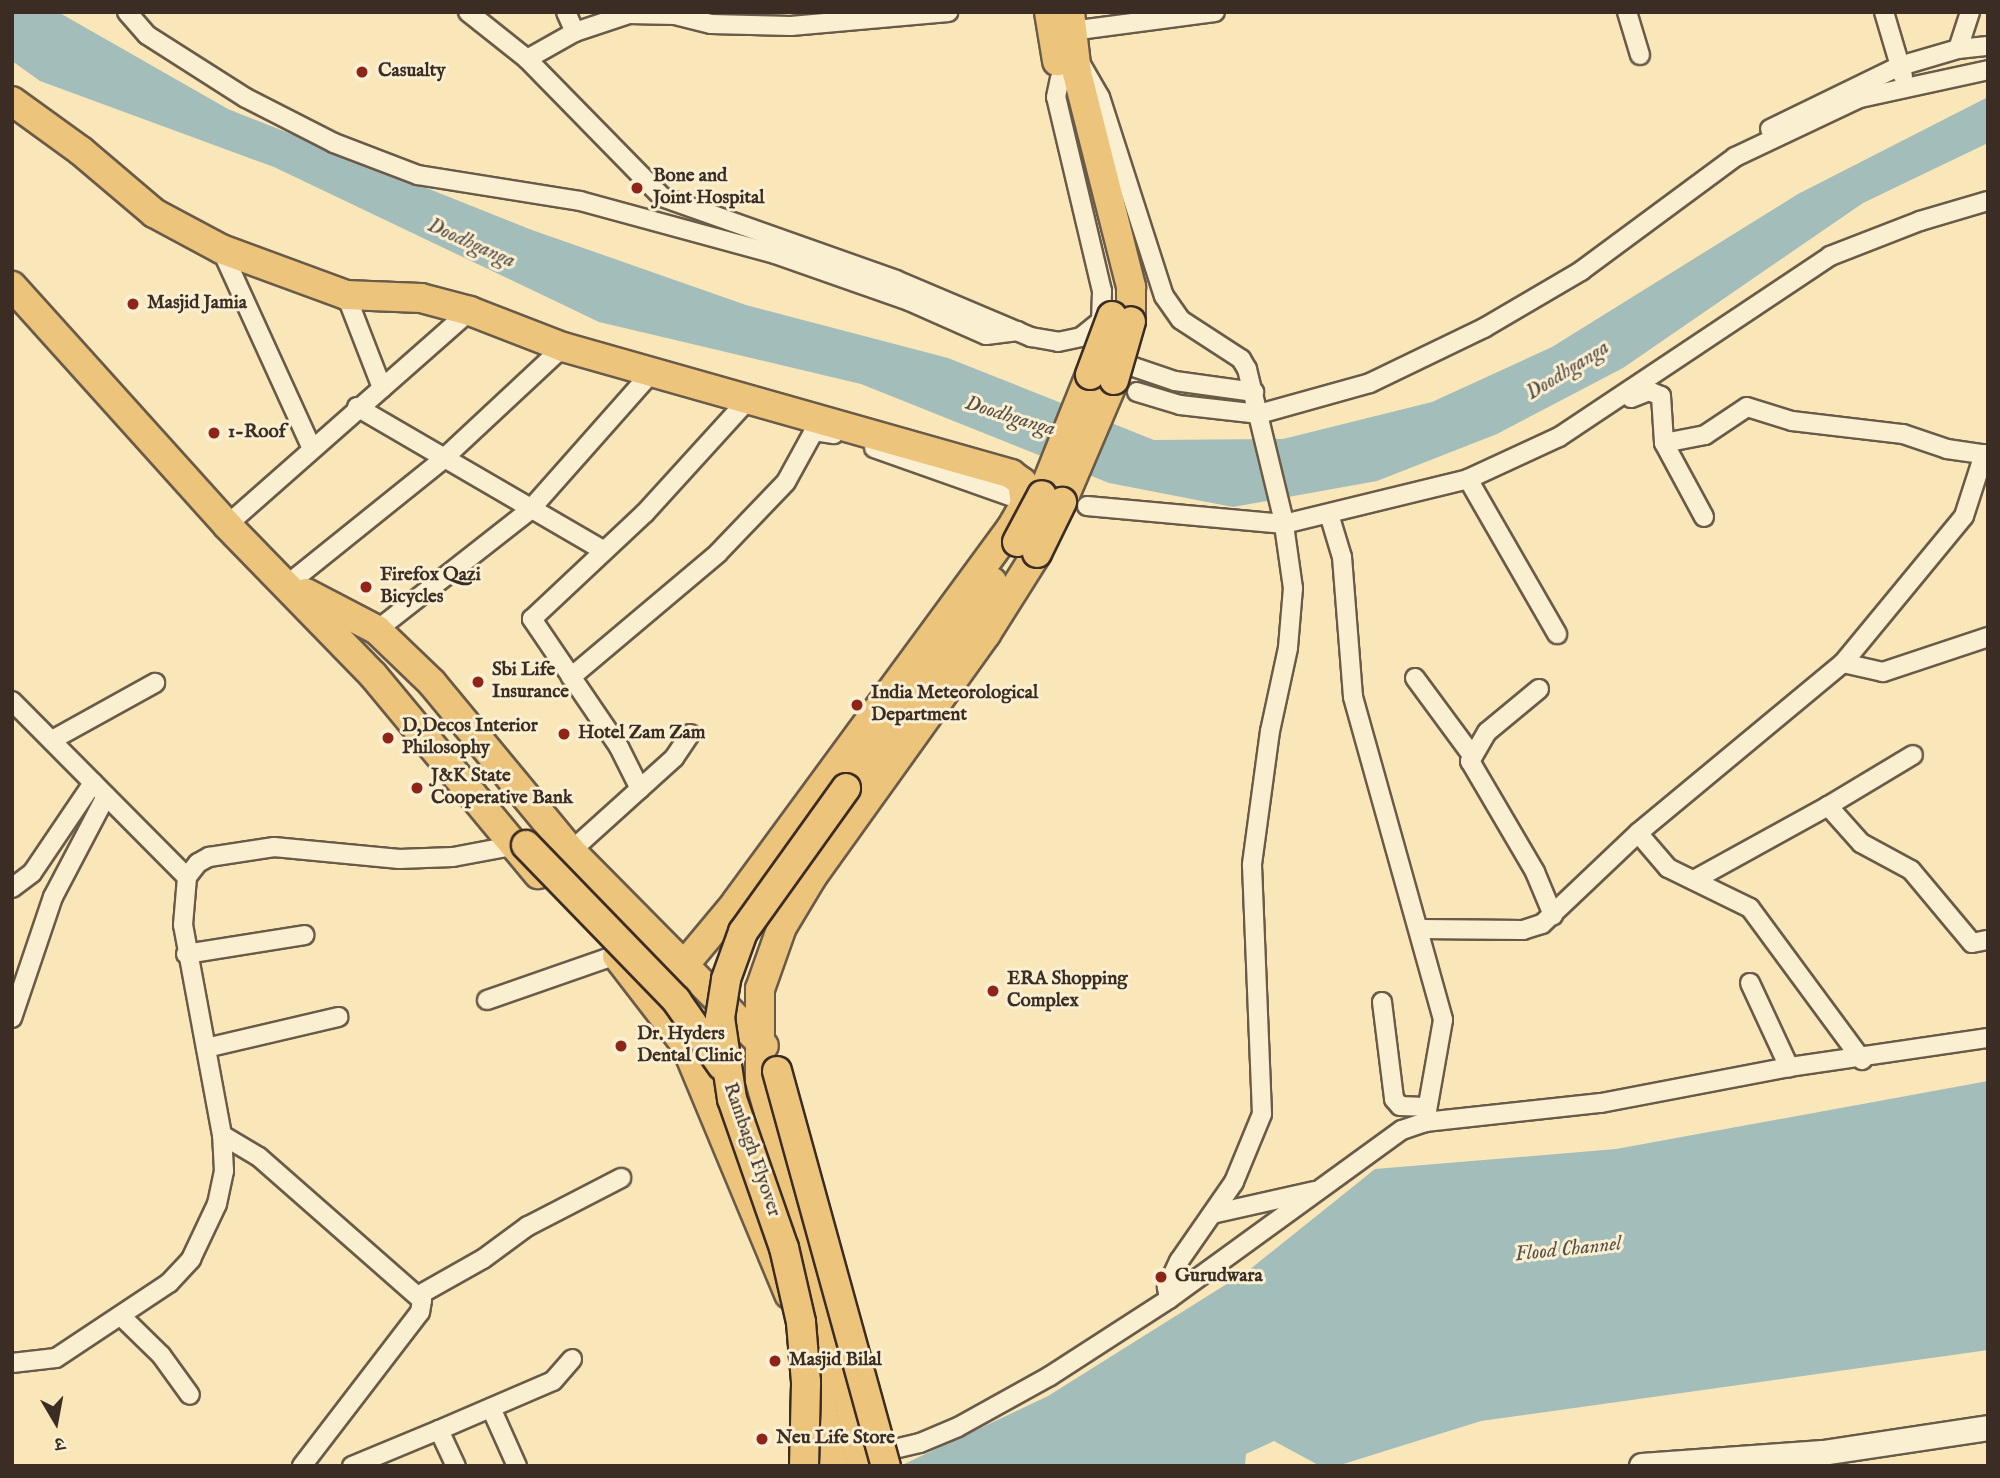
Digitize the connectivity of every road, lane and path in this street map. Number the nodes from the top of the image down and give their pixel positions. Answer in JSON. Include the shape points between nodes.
{"nodes":[{"id":1,"x":127,"y":12,"type":"edge"},
{"id":2,"x":468,"y":12,"type":"edge"},
{"id":3,"x":566,"y":12,"type":"edge"},
{"id":4,"x":650,"y":12,"type":"edge"},
{"id":5,"x":948,"y":12,"type":"edge"},
{"id":6,"x":1049,"y":12,"type":"edge"},
{"id":7,"x":1215,"y":12,"type":"edge"},
{"id":8,"x":1627,"y":12,"type":"edge"},
{"id":9,"x":1884,"y":12,"type":"edge"},
{"id":10,"x":1970,"y":12,"type":"edge"},
{"id":11,"x":791,"y":19,"type":"edge"},
{"id":12,"x":575,"y":32,"type":"junction"},
{"id":13,"x":1069,"y":45,"type":"edge"},
{"id":14,"x":1988,"y":46,"type":"edge"},
{"id":15,"x":1958,"y":49,"type":"junction"},
{"id":16,"x":1640,"y":55,"type":"dead end"},
{"id":17,"x":527,"y":59,"type":"junction"},
{"id":18,"x":1899,"y":66,"type":"junction"},
{"id":19,"x":1988,"y":70,"type":"edge"},
{"id":20,"x":1907,"y":85,"type":"junction"},
{"id":21,"x":12,"y":101,"type":"edge"},
{"id":22,"x":1735,"y":157,"type":"junction"},
{"id":23,"x":1988,"y":201,"type":"edge"},
{"id":24,"x":221,"y":249,"type":"junction"},
{"id":25,"x":12,"y":286,"type":"edge"},
{"id":26,"x":346,"y":295,"type":"junction"},
{"id":27,"x":470,"y":311,"type":"junction"},
{"id":28,"x":1018,"y":331,"type":"junction"},
{"id":29,"x":1058,"y":342,"type":"junction"},
{"id":30,"x":563,"y":347,"type":"junction"},
{"id":31,"x":1107,"y":362,"type":"junction"},
{"id":32,"x":650,"y":374,"type":"junction"},
{"id":33,"x":382,"y":388,"type":"junction"},
{"id":34,"x":1138,"y":392,"type":"dead end"},
{"id":35,"x":1254,"y":392,"type":"junction"},
{"id":36,"x":747,"y":401,"type":"junction"},
{"id":37,"x":357,"y":407,"type":"junction"},
{"id":38,"x":1601,"y":409,"type":"junction"},
{"id":39,"x":1259,"y":414,"type":"junction"},
{"id":40,"x":1664,"y":443,"type":"junction"},
{"id":41,"x":312,"y":449,"type":"junction"},
{"id":42,"x":1986,"y":454,"type":"edge"},
{"id":43,"x":442,"y":460,"type":"junction"},
{"id":44,"x":1468,"y":478,"type":"junction"},
{"id":45,"x":1030,"y":504,"type":"junction"},
{"id":46,"x":1075,"y":504,"type":"junction"},
{"id":47,"x":529,"y":510,"type":"junction"},
{"id":48,"x":1329,"y":514,"type":"junction"},
{"id":49,"x":1704,"y":517,"type":"dead end"},
{"id":50,"x":1283,"y":521,"type":"junction"},
{"id":51,"x":227,"y":525,"type":"junction"},
{"id":52,"x":1027,"y":548,"type":"junction"},
{"id":53,"x":603,"y":550,"type":"junction"},
{"id":54,"x":288,"y":584,"type":"junction"},
{"id":55,"x":377,"y":630,"type":"junction"},
{"id":56,"x":1557,"y":634,"type":"dead end"},
{"id":57,"x":1988,"y":637,"type":"edge"},
{"id":58,"x":940,"y":661,"type":"junction"},
{"id":59,"x":1843,"y":663,"type":"junction"},
{"id":60,"x":571,"y":677,"type":"junction"},
{"id":61,"x":1415,"y":678,"type":"dead end"},
{"id":62,"x":155,"y":683,"type":"dead end"},
{"id":63,"x":1539,"y":689,"type":"dead end"},
{"id":64,"x":12,"y":701,"type":"edge"},
{"id":65,"x":690,"y":734,"type":"dead end"},
{"id":66,"x":52,"y":740,"type":"junction"},
{"id":67,"x":1471,"y":754,"type":"junction"},
{"id":68,"x":1913,"y":755,"type":"dead end"},
{"id":69,"x":93,"y":783,"type":"junction"},
{"id":70,"x":640,"y":789,"type":"junction"},
{"id":71,"x":106,"y":796,"type":"junction"},
{"id":72,"x":1828,"y":806,"type":"junction"},
{"id":73,"x":1638,"y":833,"type":"junction"},
{"id":74,"x":519,"y":845,"type":"junction"},
{"id":75,"x":570,"y":851,"type":"junction"},
{"id":76,"x":187,"y":877,"type":"junction"},
{"id":77,"x":1694,"y":880,"type":"junction"},
{"id":78,"x":12,"y":888,"type":"edge"},
{"id":79,"x":622,"y":902,"type":"junction"},
{"id":80,"x":1553,"y":915,"type":"junction"},
{"id":81,"x":1420,"y":929,"type":"junction"},
{"id":82,"x":595,"y":933,"type":"junction"},
{"id":83,"x":304,"y":935,"type":"dead end"},
{"id":84,"x":1988,"y":940,"type":"edge"},
{"id":85,"x":186,"y":954,"type":"junction"},
{"id":86,"x":616,"y":955,"type":"junction"},
{"id":87,"x":688,"y":968,"type":"junction"},
{"id":88,"x":1750,"y":983,"type":"dead end"},
{"id":89,"x":487,"y":1000,"type":"dead end"},
{"id":90,"x":1382,"y":1002,"type":"dead end"},
{"id":91,"x":338,"y":1017,"type":"dead end"},
{"id":92,"x":12,"y":1018,"type":"edge"},
{"id":93,"x":757,"y":1038,"type":"junction"},
{"id":94,"x":1988,"y":1038,"type":"edge"},
{"id":95,"x":206,"y":1048,"type":"junction"},
{"id":96,"x":1862,"y":1060,"type":"junction"},
{"id":97,"x":1789,"y":1067,"type":"junction"},
{"id":98,"x":724,"y":1068,"type":"junction"},
{"id":99,"x":1425,"y":1114,"type":"junction"},
{"id":100,"x":222,"y":1135,"type":"junction"},
{"id":101,"x":621,"y":1178,"type":"dead end"},
{"id":102,"x":1321,"y":1189,"type":"junction"},
{"id":103,"x":1212,"y":1213,"type":"junction"},
{"id":104,"x":419,"y":1295,"type":"junction"},
{"id":105,"x":1169,"y":1299,"type":"junction"},
{"id":106,"x":121,"y":1316,"type":"junction"},
{"id":107,"x":572,"y":1359,"type":"dead end"},
{"id":108,"x":12,"y":1363,"type":"edge"},
{"id":109,"x":190,"y":1395,"type":"dead end"},
{"id":110,"x":491,"y":1408,"type":"junction"},
{"id":111,"x":1988,"y":1428,"type":"edge"},
{"id":112,"x":439,"y":1430,"type":"junction"},
{"id":113,"x":1827,"y":1459,"type":"edge"},
{"id":114,"x":380,"y":1461,"type":"edge"},
{"id":115,"x":851,"y":1463,"type":"edge"},
{"id":116,"x":302,"y":1466,"type":"edge"},
{"id":117,"x":352,"y":1466,"type":"edge"},
{"id":118,"x":456,"y":1466,"type":"edge"},
{"id":119,"x":517,"y":1466,"type":"edge"},
{"id":120,"x":804,"y":1466,"type":"edge"},
{"id":121,"x":886,"y":1466,"type":"edge"},
{"id":122,"x":1642,"y":1466,"type":"edge"}],
"edges":[{"from":1,"to":28,"type":"street","via":[[147,35],[246,98],[334,143],[418,175],[580,201],[775,254],[909,301],[986,335]]},
{"from":2,"to":17,"type":"street"},
{"from":3,"to":12,"type":"street"},
{"from":4,"to":11,"type":"street","via":[[711,24]]},
{"from":4,"to":12,"type":"street","via":[[605,19]]},
{"from":5,"to":11,"type":"street"},
{"from":6,"to":13,"type":"main road"},
{"from":7,"to":13,"type":"street"},
{"from":8,"to":16,"type":"street"},
{"from":9,"to":18,"type":"street"},
{"from":10,"to":15,"type":"street"},
{"from":12,"to":17,"type":"street"},
{"from":13,"to":29,"type":"street","via":[[1056,97],[1102,291],[1101,321],[1081,337]]},
{"from":13,"to":31,"type":"main road","bridge":true,"via":[[1122,319]]},
{"from":13,"to":35,"type":"street","via":[[1100,97],[1164,296],[1181,320],[1241,359]]},
{"from":14,"to":15,"type":"street"},
{"from":15,"to":18,"type":"street"},
{"from":17,"to":28,"type":"street","via":[[662,197],[896,280]]},
{"from":18,"to":20,"type":"street"},
{"from":18,"to":22,"type":"street","via":[[1803,110],[1757,136]]},
{"from":19,"to":20,"type":"street"},
{"from":20,"to":22,"type":"street","via":[[1860,98]]},
{"from":21,"to":24,"type":"main road","via":[[81,150],[154,213]]},
{"from":22,"to":39,"type":"street","via":[[1581,271],[1484,328],[1370,383]]},
{"from":23,"to":38,"type":"street","via":[[1830,256]]},
{"from":24,"to":26,"type":"main road"},
{"from":24,"to":41,"type":"street"},
{"from":25,"to":51,"type":"main road"},
{"from":26,"to":27,"type":"main road","via":[[421,299]]},
{"from":26,"to":33,"type":"street"},
{"from":27,"to":30,"type":"main road"},
{"from":27,"to":33,"type":"street"},
{"from":28,"to":29,"type":"street"},
{"from":29,"to":31,"type":"street"},
{"from":30,"to":32,"type":"main road"},
{"from":30,"to":43,"type":"street"},
{"from":31,"to":35,"type":"street","via":[[1175,381]]},
{"from":31,"to":46,"type":"main road","bridge":true},
{"from":31,"to":52,"type":"main road","bridge":true,"via":[[1042,495]]},
{"from":32,"to":36,"type":"main road"},
{"from":32,"to":47,"type":"street"},
{"from":33,"to":37,"type":"street"},
{"from":34,"to":39,"type":"street","via":[[1180,405]]},
{"from":35,"to":39,"type":"street"},
{"from":36,"to":45,"type":"main road","via":[[1012,474],[1022,482]]},
{"from":36,"to":53,"type":"street","via":[[645,513]]},
{"from":37,"to":41,"type":"street"},
{"from":37,"to":43,"type":"street"},
{"from":38,"to":40,"type":"street","via":[[1656,391],[1663,399]]},
{"from":38,"to":44,"type":"street","via":[[1559,437]]},
{"from":39,"to":50,"type":"street"},
{"from":40,"to":42,"type":"street","via":[[1705,435],[1747,407],[1792,421],[1903,434],[1947,449]]},
{"from":40,"to":49,"type":"street"},
{"from":41,"to":51,"type":"street"},
{"from":42,"to":59,"type":"street","via":[[1964,516]]},
{"from":43,"to":47,"type":"street"},
{"from":43,"to":54,"type":"street"},
{"from":44,"to":48,"type":"street"},
{"from":44,"to":56,"type":"street"},
{"from":45,"to":60,"type":"street","via":[[817,429],[786,482],[718,553]]},
{"from":45,"to":87,"type":"main road"},
{"from":46,"to":50,"type":"street"},
{"from":46,"to":52,"type":"main road","bridge":true},
{"from":47,"to":53,"type":"street"},
{"from":47,"to":55,"type":"street"},
{"from":48,"to":50,"type":"street"},
{"from":48,"to":81,"type":"street","via":[[1342,557],[1353,697]]},
{"from":50,"to":103,"type":"street","via":[[1293,588],[1289,648],[1270,732],[1252,865],[1262,1114],[1234,1182]]},
{"from":51,"to":54,"type":"main road"},
{"from":52,"to":58,"type":"main road","name":"Rambagh Flyover"},
{"from":52,"to":93,"type":"main road","via":[[986,634],[812,877],[782,928],[760,989]]},
{"from":53,"to":60,"type":"street","via":[[532,619]]},
{"from":54,"to":55,"type":"main road"},
{"from":54,"to":74,"type":"main road","via":[[373,675],[401,692]]},
{"from":55,"to":75,"type":"main road","via":[[432,684]]},
{"from":57,"to":59,"type":"street","via":[[1883,672]]},
{"from":58,"to":87,"type":"main road","via":[[921,659],[714,949]]},
{"from":58,"to":98,"type":"main road","name":"Rambagh Flyover","bridge":true,"via":[[743,932],[721,999]]},
{"from":59,"to":73,"type":"street"},
{"from":60,"to":70,"type":"street","via":[[619,747]]},
{"from":61,"to":67,"type":"street"},
{"from":62,"to":66,"type":"street"},
{"from":63,"to":67,"type":"street","via":[[1487,732]]},
{"from":64,"to":66,"type":"street"},
{"from":65,"to":70,"type":"street","via":[[674,758]]},
{"from":66,"to":69,"type":"street"},
{"from":67,"to":80,"type":"street","via":[[1472,771],[1535,872]]},
{"from":68,"to":72,"type":"street"},
{"from":69,"to":71,"type":"street"},
{"from":69,"to":78,"type":"street","via":[[32,873]]},
{"from":70,"to":75,"type":"street"},
{"from":71,"to":76,"type":"street"},
{"from":71,"to":92,"type":"street","via":[[53,897]]},
{"from":72,"to":77,"type":"street"},
{"from":72,"to":84,"type":"street","via":[[1861,843],[1911,870],[1972,943]]},
{"from":73,"to":77,"type":"street","via":[[1668,868]]},
{"from":73,"to":80,"type":"street"},
{"from":74,"to":76,"type":"street","via":[[453,857],[399,859],[274,847],[209,857]]},
{"from":74,"to":82,"type":"main road"},
{"from":74,"to":98,"type":"main road","bridge":true,"via":[[677,1000]]},
{"from":75,"to":79,"type":"main road"},
{"from":76,"to":85,"type":"street","via":[[182,908]]},
{"from":77,"to":96,"type":"street","via":[[1750,908]]},
{"from":79,"to":82,"type":"main road"},
{"from":79,"to":87,"type":"main road"},
{"from":80,"to":81,"type":"street","via":[[1542,925],[1523,930]]},
{"from":81,"to":99,"type":"street","via":[[1443,1030]]},
{"from":82,"to":86,"type":"main road"},
{"from":83,"to":85,"type":"street"},
{"from":85,"to":95,"type":"street"},
{"from":86,"to":89,"type":"street"},
{"from":86,"to":115,"type":"main road","via":[[685,1044],[709,1094]]},
{"from":87,"to":93,"type":"main road"},
{"from":88,"to":97,"type":"street"},
{"from":90,"to":99,"type":"street","via":[[1394,1099],[1400,1106]]},
{"from":91,"to":95,"type":"street"},
{"from":93,"to":115,"type":"main road","via":[[760,1080],[847,1392]]},
{"from":93,"to":121,"type":"main road","bridge":true,"via":[[772,1055],[777,1071]]},
{"from":94,"to":96,"type":"street"},
{"from":95,"to":100,"type":"street"},
{"from":96,"to":97,"type":"street"},
{"from":97,"to":99,"type":"street","via":[[1601,1103]]},
{"from":98,"to":120,"type":"main road","name":"Rambagh Flyover","bridge":true,"via":[[784,1248],[801,1322],[806,1382]]},
{"from":99,"to":102,"type":"street"},
{"from":100,"to":104,"type":"street","via":[[259,1157]]},
{"from":100,"to":106,"type":"street","via":[[222,1187],[191,1259],[169,1283]]},
{"from":101,"to":104,"type":"street","via":[[528,1226],[483,1259]]},
{"from":102,"to":103,"type":"street"},
{"from":102,"to":105,"type":"street"},
{"from":103,"to":105,"type":"street","via":[[1179,1261],[1167,1287]]},
{"from":104,"to":116,"type":"street","via":[[419,1312]]},
{"from":105,"to":115,"type":"street","via":[[990,1411],[920,1443]]},
{"from":106,"to":108,"type":"street","via":[[56,1358]]},
{"from":106,"to":109,"type":"street","via":[[161,1355]]},
{"from":107,"to":110,"type":"street","via":[[561,1376]]},
{"from":110,"to":112,"type":"street"},
{"from":110,"to":119,"type":"street"},
{"from":111,"to":113,"type":"main road"},
{"from":112,"to":114,"type":"street"},
{"from":112,"to":118,"type":"street"},
{"from":113,"to":122,"type":"main road"},
{"from":114,"to":117,"type":"street"}]}
